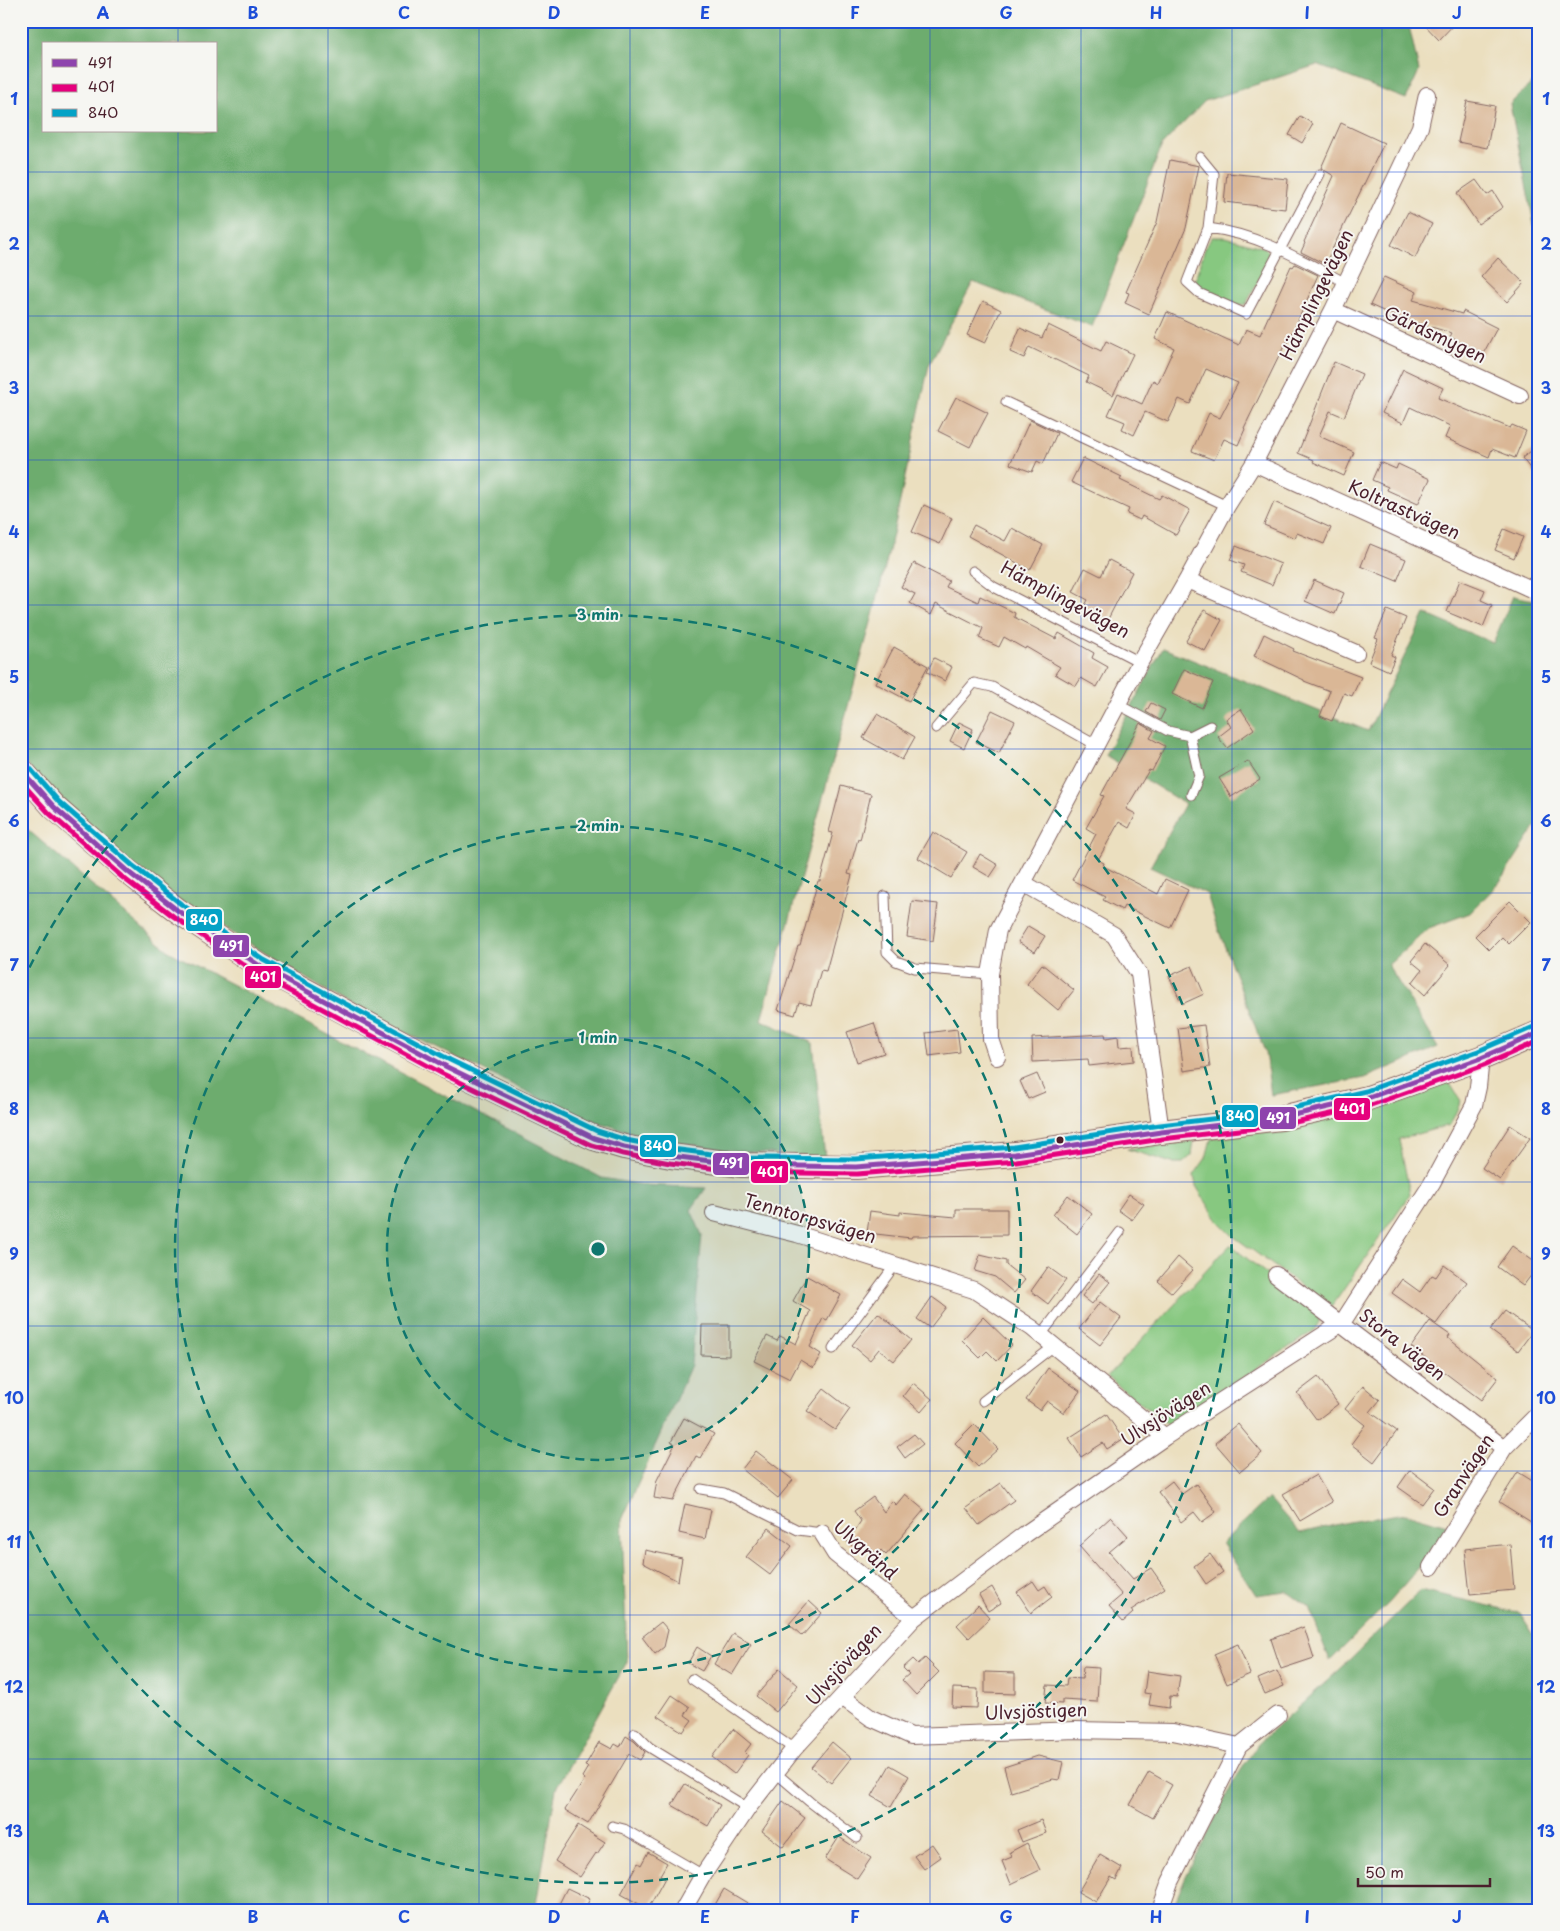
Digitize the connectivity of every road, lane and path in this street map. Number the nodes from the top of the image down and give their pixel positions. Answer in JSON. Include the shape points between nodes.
{"nodes":[{"id":1,"x":1427,"y":95,"type":"dead end"},
{"id":2,"x":1200,"y":157,"type":"dead end"},
{"id":3,"x":1320,"y":174,"type":"dead end"},
{"id":4,"x":1208,"y":228,"type":"junction"},
{"id":5,"x":1280,"y":249,"type":"junction"},
{"id":6,"x":1346,"y":283,"type":"junction"},
{"id":7,"x":1334,"y":310,"type":"junction"},
{"id":8,"x":1520,"y":396,"type":"dead end"},
{"id":9,"x":1006,"y":402,"type":"dead end"},
{"id":10,"x":1254,"y":463,"type":"junction"},
{"id":11,"x":1227,"y":506,"type":"junction"},
{"id":12,"x":973,"y":571,"type":"dead end"},
{"id":13,"x":1187,"y":580,"type":"junction"},
{"id":14,"x":1539,"y":588,"type":"edge"},
{"id":15,"x":1356,"y":653,"type":"dead end"},
{"id":16,"x":1140,"y":662,"type":"junction"},
{"id":17,"x":1117,"y":704,"type":"junction"},
{"id":18,"x":1210,"y":726,"type":"dead end"},
{"id":19,"x":936,"y":728,"type":"dead end"},
{"id":20,"x":1190,"y":736,"type":"junction"},
{"id":21,"x":1096,"y":745,"type":"junction"},
{"id":22,"x":21,"y":770,"type":"edge"},
{"id":23,"x":1192,"y":795,"type":"dead end"},
{"id":24,"x":1023,"y":883,"type":"junction"},
{"id":25,"x":885,"y":896,"type":"dead end"},
{"id":26,"x":990,"y":974,"type":"junction"},
{"id":27,"x":1539,"y":1033,"type":"edge"},
{"id":28,"x":997,"y":1057,"type":"dead end"},
{"id":29,"x":1481,"y":1058,"type":"junction"},
{"id":30,"x":1161,"y":1132,"type":"junction"},
{"id":31,"x":714,"y":1214,"type":"dead end"},
{"id":32,"x":1120,"y":1232,"type":"dead end"},
{"id":33,"x":895,"y":1265,"type":"junction"},
{"id":34,"x":1276,"y":1275,"type":"dead end"},
{"id":35,"x":1342,"y":1323,"type":"junction"},
{"id":36,"x":1048,"y":1340,"type":"junction"},
{"id":37,"x":832,"y":1349,"type":"dead end"},
{"id":38,"x":983,"y":1401,"type":"dead end"},
{"id":39,"x":1539,"y":1413,"type":"edge"},
{"id":40,"x":1165,"y":1437,"type":"junction"},
{"id":41,"x":1504,"y":1448,"type":"junction"},
{"id":42,"x":701,"y":1489,"type":"dead end"},
{"id":43,"x":822,"y":1533,"type":"joint"},
{"id":44,"x":1431,"y":1567,"type":"dead end"},
{"id":45,"x":914,"y":1618,"type":"junction"},
{"id":46,"x":692,"y":1680,"type":"dead end"},
{"id":47,"x":842,"y":1697,"type":"junction"},
{"id":48,"x":1278,"y":1715,"type":"dead end"},
{"id":49,"x":635,"y":1733,"type":"dead end"},
{"id":50,"x":1239,"y":1746,"type":"junction"},
{"id":51,"x":794,"y":1749,"type":"junction"},
{"id":52,"x":776,"y":1773,"type":"junction"},
{"id":53,"x":748,"y":1808,"type":"junction"},
{"id":54,"x":612,"y":1826,"type":"dead end"},
{"id":55,"x":857,"y":1838,"type":"dead end"},
{"id":56,"x":703,"y":1875,"type":"junction"},
{"id":57,"x":683,"y":1910,"type":"edge"},
{"id":58,"x":1160,"y":1910,"type":"edge"}],
"edges":[{"from":1,"to":6,"type":"street","name":"Hämplingevägen","via":[[1420,128]]},
{"from":2,"to":4,"type":"lane","via":[[1214,174]]},
{"from":3,"to":5,"type":"lane"},
{"from":4,"to":5,"type":"lane","via":[[1228,230]]},
{"from":4,"to":5,"type":"lane","via":[[1187,282],[1198,293],[1246,314]]},
{"from":5,"to":6,"type":"lane"},
{"from":6,"to":7,"type":"street","name":"Hämplingevägen"},
{"from":7,"to":8,"type":"street","name":"Gärdsmygen"},
{"from":7,"to":10,"type":"street","name":"Hämplingevägen"},
{"from":9,"to":11,"type":"lane"},
{"from":10,"to":11,"type":"street","name":"Hämplingevägen"},
{"from":10,"to":14,"type":"street","name":"Koltrastvägen","via":[[1531,589]]},
{"from":11,"to":13,"type":"street","name":"Hämplingevägen"},
{"from":12,"to":16,"type":"lane","name":"Hämplingevägen","via":[[994,587]]},
{"from":13,"to":15,"type":"street"},
{"from":13,"to":16,"type":"street","name":"Hämplingevägen"},
{"from":16,"to":17,"type":"street","name":"Hämplingevägen"},
{"from":17,"to":20,"type":"lane","via":[[1168,731]]},
{"from":17,"to":21,"type":"street","name":"Hämplingevägen"},
{"from":18,"to":20,"type":"lane"},
{"from":19,"to":21,"type":"lane","via":[[974,683],[992,687]]},
{"from":20,"to":23,"type":"lane","via":[[1200,776]]},
{"from":21,"to":24,"type":"street","name":"Hämplingevägen"},
{"from":22,"to":30,"type":"main road","via":[[54,807],[127,871],[177,910],[260,966],[447,1067],[594,1138],[671,1156],[742,1165],[856,1167],[1015,1154]]},
{"from":24,"to":26,"type":"street","name":"Hämplingevägen","via":[[998,930]]},
{"from":24,"to":30,"type":"street","via":[[1114,935],[1139,974]]},
{"from":25,"to":26,"type":"lane","via":[[887,952],[896,962],[915,968]]},
{"from":26,"to":28,"type":"street","name":"Hämplingevägen","via":[[991,1040]]},
{"from":27,"to":29,"type":"main road"},
{"from":29,"to":30,"type":"main road","via":[[1368,1098],[1281,1118]]},
{"from":29,"to":35,"type":"street","name":"Ulvsjövägen","via":[[1474,1105],[1432,1183]]},
{"from":31,"to":33,"type":"street","name":"Tenntorpsvägen","via":[[797,1234]]},
{"from":32,"to":36,"type":"lane"},
{"from":33,"to":36,"type":"street","name":"Tenntorpsvägen","via":[[974,1290]]},
{"from":33,"to":37,"type":"lane"},
{"from":34,"to":35,"type":"street","name":"Stora vägen"},
{"from":35,"to":40,"type":"street","name":"Ulvsjövägen"},
{"from":35,"to":41,"type":"street","name":"Stora vägen"},
{"from":36,"to":38,"type":"lane"},
{"from":36,"to":40,"type":"street","name":"Tenntorpsvägen"},
{"from":39,"to":41,"type":"street","name":"Granvägen"},
{"from":40,"to":45,"type":"street","name":"Ulvsjövägen","via":[[1025,1534]]},
{"from":41,"to":44,"type":"street","name":"Granvägen"},
{"from":42,"to":43,"type":"lane","name":"Ulvgränd","via":[[724,1494],[798,1530]]},
{"from":43,"to":45,"type":"street","name":"Ulvgränd","via":[[835,1554]]},
{"from":45,"to":47,"type":"street","name":"Ulvsjövägen"},
{"from":46,"to":51,"type":"lane"},
{"from":47,"to":50,"type":"street","name":"Ulvsjöstigen","via":[[870,1718],[911,1736],[1076,1730],[1173,1732]]},
{"from":47,"to":51,"type":"street","name":"Ulvsjövägen"},
{"from":48,"to":50,"type":"street"},
{"from":49,"to":53,"type":"lane","via":[[649,1747]]},
{"from":50,"to":58,"type":"street","via":[[1170,1882]]},
{"from":51,"to":52,"type":"street","name":"Ulvsjövägen"},
{"from":52,"to":53,"type":"street","name":"Ulvsjövägen"},
{"from":52,"to":55,"type":"lane"},
{"from":53,"to":56,"type":"street","name":"Ulvsjövägen"},
{"from":54,"to":56,"type":"lane","via":[[624,1829]]},
{"from":56,"to":57,"type":"street","name":"Ulvsjövägen"}]}
